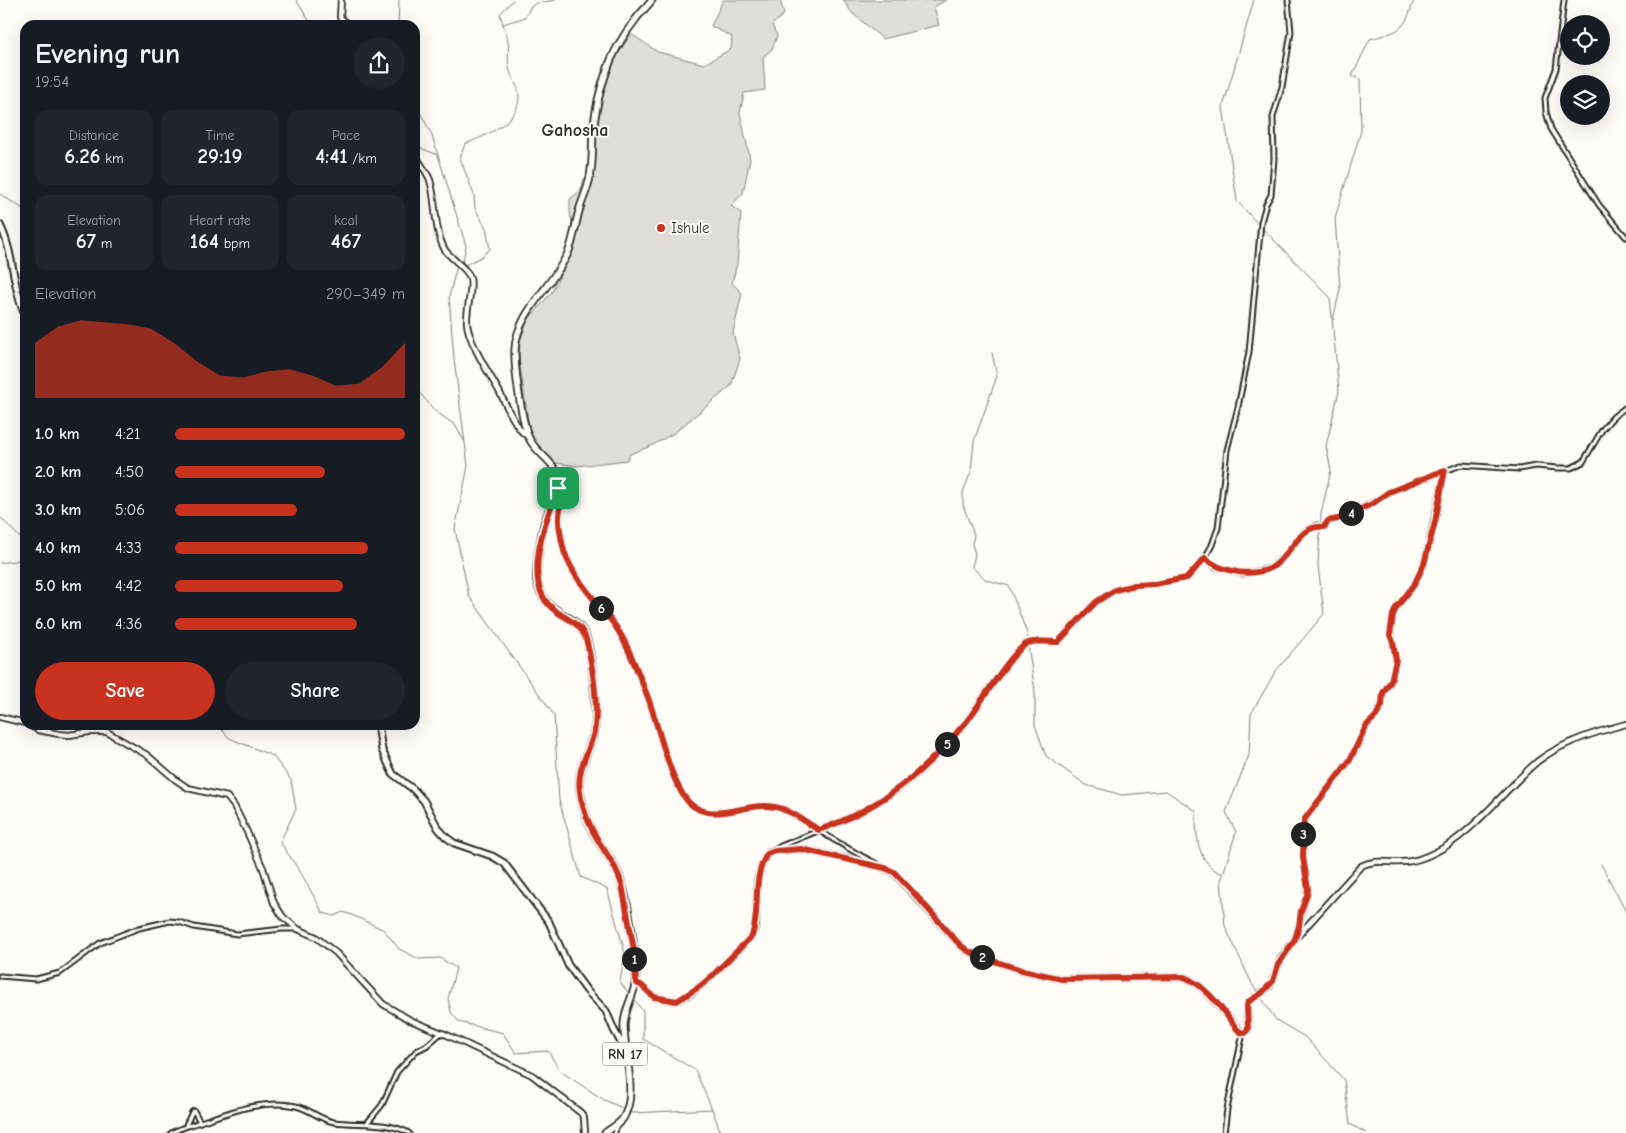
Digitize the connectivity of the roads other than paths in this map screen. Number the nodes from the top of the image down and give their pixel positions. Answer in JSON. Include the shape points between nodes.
{"nodes":[{"id":1,"x":341,"y":0,"type":"edge"},
{"id":2,"x":652,"y":0,"type":"edge"},
{"id":3,"x":1288,"y":0,"type":"edge"},
{"id":4,"x":1564,"y":0,"type":"edge"},
{"id":5,"x":343,"y":20,"type":"edge"},
{"id":6,"x":1280,"y":106,"type":"dead end"},
{"id":7,"x":1275,"y":107,"type":"junction"},
{"id":8,"x":420,"y":161,"type":"edge"},
{"id":9,"x":0,"y":225,"type":"edge"},
{"id":10,"x":1626,"y":237,"type":"edge"},
{"id":11,"x":20,"y":305,"type":"edge"},
{"id":12,"x":1626,"y":407,"type":"edge"},
{"id":13,"x":528,"y":437,"type":"junction"},
{"id":14,"x":1445,"y":470,"type":"junction"},
{"id":15,"x":558,"y":488,"type":"junction"},
{"id":16,"x":1205,"y":558,"type":"junction"},
{"id":17,"x":0,"y":717,"type":"edge"},
{"id":18,"x":20,"y":722,"type":"edge"},
{"id":19,"x":1626,"y":724,"type":"edge"},
{"id":20,"x":38,"y":730,"type":"edge"},
{"id":21,"x":379,"y":730,"type":"edge"},
{"id":22,"x":819,"y":830,"type":"junction"},
{"id":23,"x":775,"y":851,"type":"junction"},
{"id":24,"x":885,"y":868,"type":"junction"},
{"id":25,"x":252,"y":926,"type":"dead end"},
{"id":26,"x":298,"y":929,"type":"junction"},
{"id":27,"x":254,"y":931,"type":"junction"},
{"id":28,"x":554,"y":932,"type":"junction"},
{"id":29,"x":547,"y":934,"type":"dead end"},
{"id":30,"x":1295,"y":939,"type":"junction"},
{"id":31,"x":581,"y":973,"type":"dead end"},
{"id":32,"x":0,"y":976,"type":"edge"},
{"id":33,"x":575,"y":976,"type":"junction"},
{"id":34,"x":636,"y":983,"type":"junction"},
{"id":35,"x":441,"y":1033,"type":"junction"},
{"id":36,"x":1243,"y":1033,"type":"junction"},
{"id":37,"x":624,"y":1048,"type":"junction"},
{"id":38,"x":200,"y":1122,"type":"junction"},
{"id":39,"x":366,"y":1124,"type":"junction"},
{"id":40,"x":616,"y":1125,"type":"junction"},
{"id":41,"x":186,"y":1126,"type":"junction"},
{"id":42,"x":171,"y":1133,"type":"edge"},
{"id":43,"x":409,"y":1133,"type":"edge"},
{"id":44,"x":585,"y":1133,"type":"edge"},
{"id":45,"x":605,"y":1133,"type":"edge"},
{"id":46,"x":616,"y":1133,"type":"edge"},
{"id":47,"x":1224,"y":1133,"type":"edge"}],
"edges":[{"from":1,"to":5,"type":"street","via":[[340,17]]},
{"from":2,"to":13,"type":"main road","via":[[628,29],[606,72],[595,119],[589,187],[579,210],[569,250],[523,319],[518,333],[514,353]]},
{"from":3,"to":7,"type":"street","via":[[1291,32],[1282,87]]},
{"from":4,"to":10,"type":"street","via":[[1556,70],[1545,98],[1548,121],[1594,197]]},
{"from":6,"to":7,"type":"street"},
{"from":7,"to":16,"type":"street","via":[[1271,195],[1261,222],[1249,352],[1227,450],[1218,528]]},
{"from":8,"to":13,"type":"street","via":[[430,180],[442,242],[471,279],[467,304],[469,333],[514,420]]},
{"from":9,"to":11,"type":"main road","via":[[6,236]]},
{"from":12,"to":14,"type":"street","via":[[1602,430],[1583,462],[1571,468],[1461,465]]},
{"from":13,"to":15,"type":"main road","via":[[555,468]]},
{"from":14,"to":16,"type":"street","via":[[1389,492],[1372,504],[1328,521],[1324,527],[1316,526],[1304,532],[1271,568],[1243,574],[1216,567]]},
{"from":14,"to":30,"type":"street","via":[[1424,564],[1393,615],[1390,635],[1396,660],[1391,681],[1383,693],[1382,705],[1366,726],[1350,760],[1304,820],[1303,857],[1308,889]]},
{"from":15,"to":22,"type":"street","via":[[564,551],[580,584],[614,624],[629,653],[685,799],[694,807],[710,812],[753,806],[776,807]]},
{"from":15,"to":34,"type":"main road","number":"RN 17","via":[[545,522],[537,580],[543,598],[579,627],[588,646],[596,708],[595,728],[580,770],[580,794],[591,827],[622,885],[634,950]]},
{"from":16,"to":22,"type":"street","via":[[1187,578],[1115,590],[1096,602],[1058,642],[1028,643],[1015,654],[968,720],[920,771],[894,792],[838,824]]},
{"from":17,"to":18,"type":"street"},
{"from":19,"to":30,"type":"street","via":[[1587,736],[1538,761],[1472,826],[1444,847],[1404,862],[1374,861],[1361,866]]},
{"from":20,"to":26,"type":"street","via":[[69,735],[107,732],[147,755],[188,788],[227,797],[263,868],[276,908]]},
{"from":21,"to":28,"type":"main road","via":[[382,750],[393,774],[424,801],[438,828],[454,843],[504,863]]},
{"from":22,"to":23,"type":"street"},
{"from":22,"to":24,"type":"street"},
{"from":23,"to":24,"type":"street","via":[[807,850]]},
{"from":23,"to":34,"type":"street","via":[[767,854],[761,864],[756,925],[746,944],[699,987],[677,1001],[654,997]]},
{"from":24,"to":36,"type":"street","via":[[896,875],[968,951],[1022,970],[1062,979],[1184,977],[1205,990]]},
{"from":25,"to":27,"type":"street"},
{"from":26,"to":27,"type":"street"},
{"from":26,"to":35,"type":"street","via":[[316,937],[340,957],[383,1004]]},
{"from":27,"to":32,"type":"street","via":[[237,934],[170,921],[100,943],[60,973],[36,979]]},
{"from":28,"to":29,"type":"street"},
{"from":28,"to":33,"type":"main road"},
{"from":30,"to":36,"type":"street","via":[[1281,958],[1270,986],[1248,1002],[1248,1029]]},
{"from":31,"to":33,"type":"street"},
{"from":33,"to":37,"type":"main road","via":[[606,1011]]},
{"from":34,"to":37,"type":"main road","number":"RN 17","via":[[624,1019]]},
{"from":35,"to":39,"type":"street","via":[[416,1051],[397,1072],[382,1105]]},
{"from":35,"to":44,"type":"street","via":[[532,1075],[581,1113]]},
{"from":36,"to":47,"type":"street"},
{"from":37,"to":40,"type":"main road","number":"RN 17","via":[[630,1087],[627,1108],[621,1123]]},
{"from":38,"to":39,"type":"street","via":[[260,1104],[280,1104],[302,1107],[332,1122]]},
{"from":38,"to":41,"type":"street"},
{"from":38,"to":41,"type":"street","via":[[194,1111]]},
{"from":39,"to":43,"type":"street","via":[[394,1126]]},
{"from":40,"to":45,"type":"main road","number":"RN 17"},
{"from":40,"to":46,"type":"street"},
{"from":41,"to":42,"type":"street"}]}
